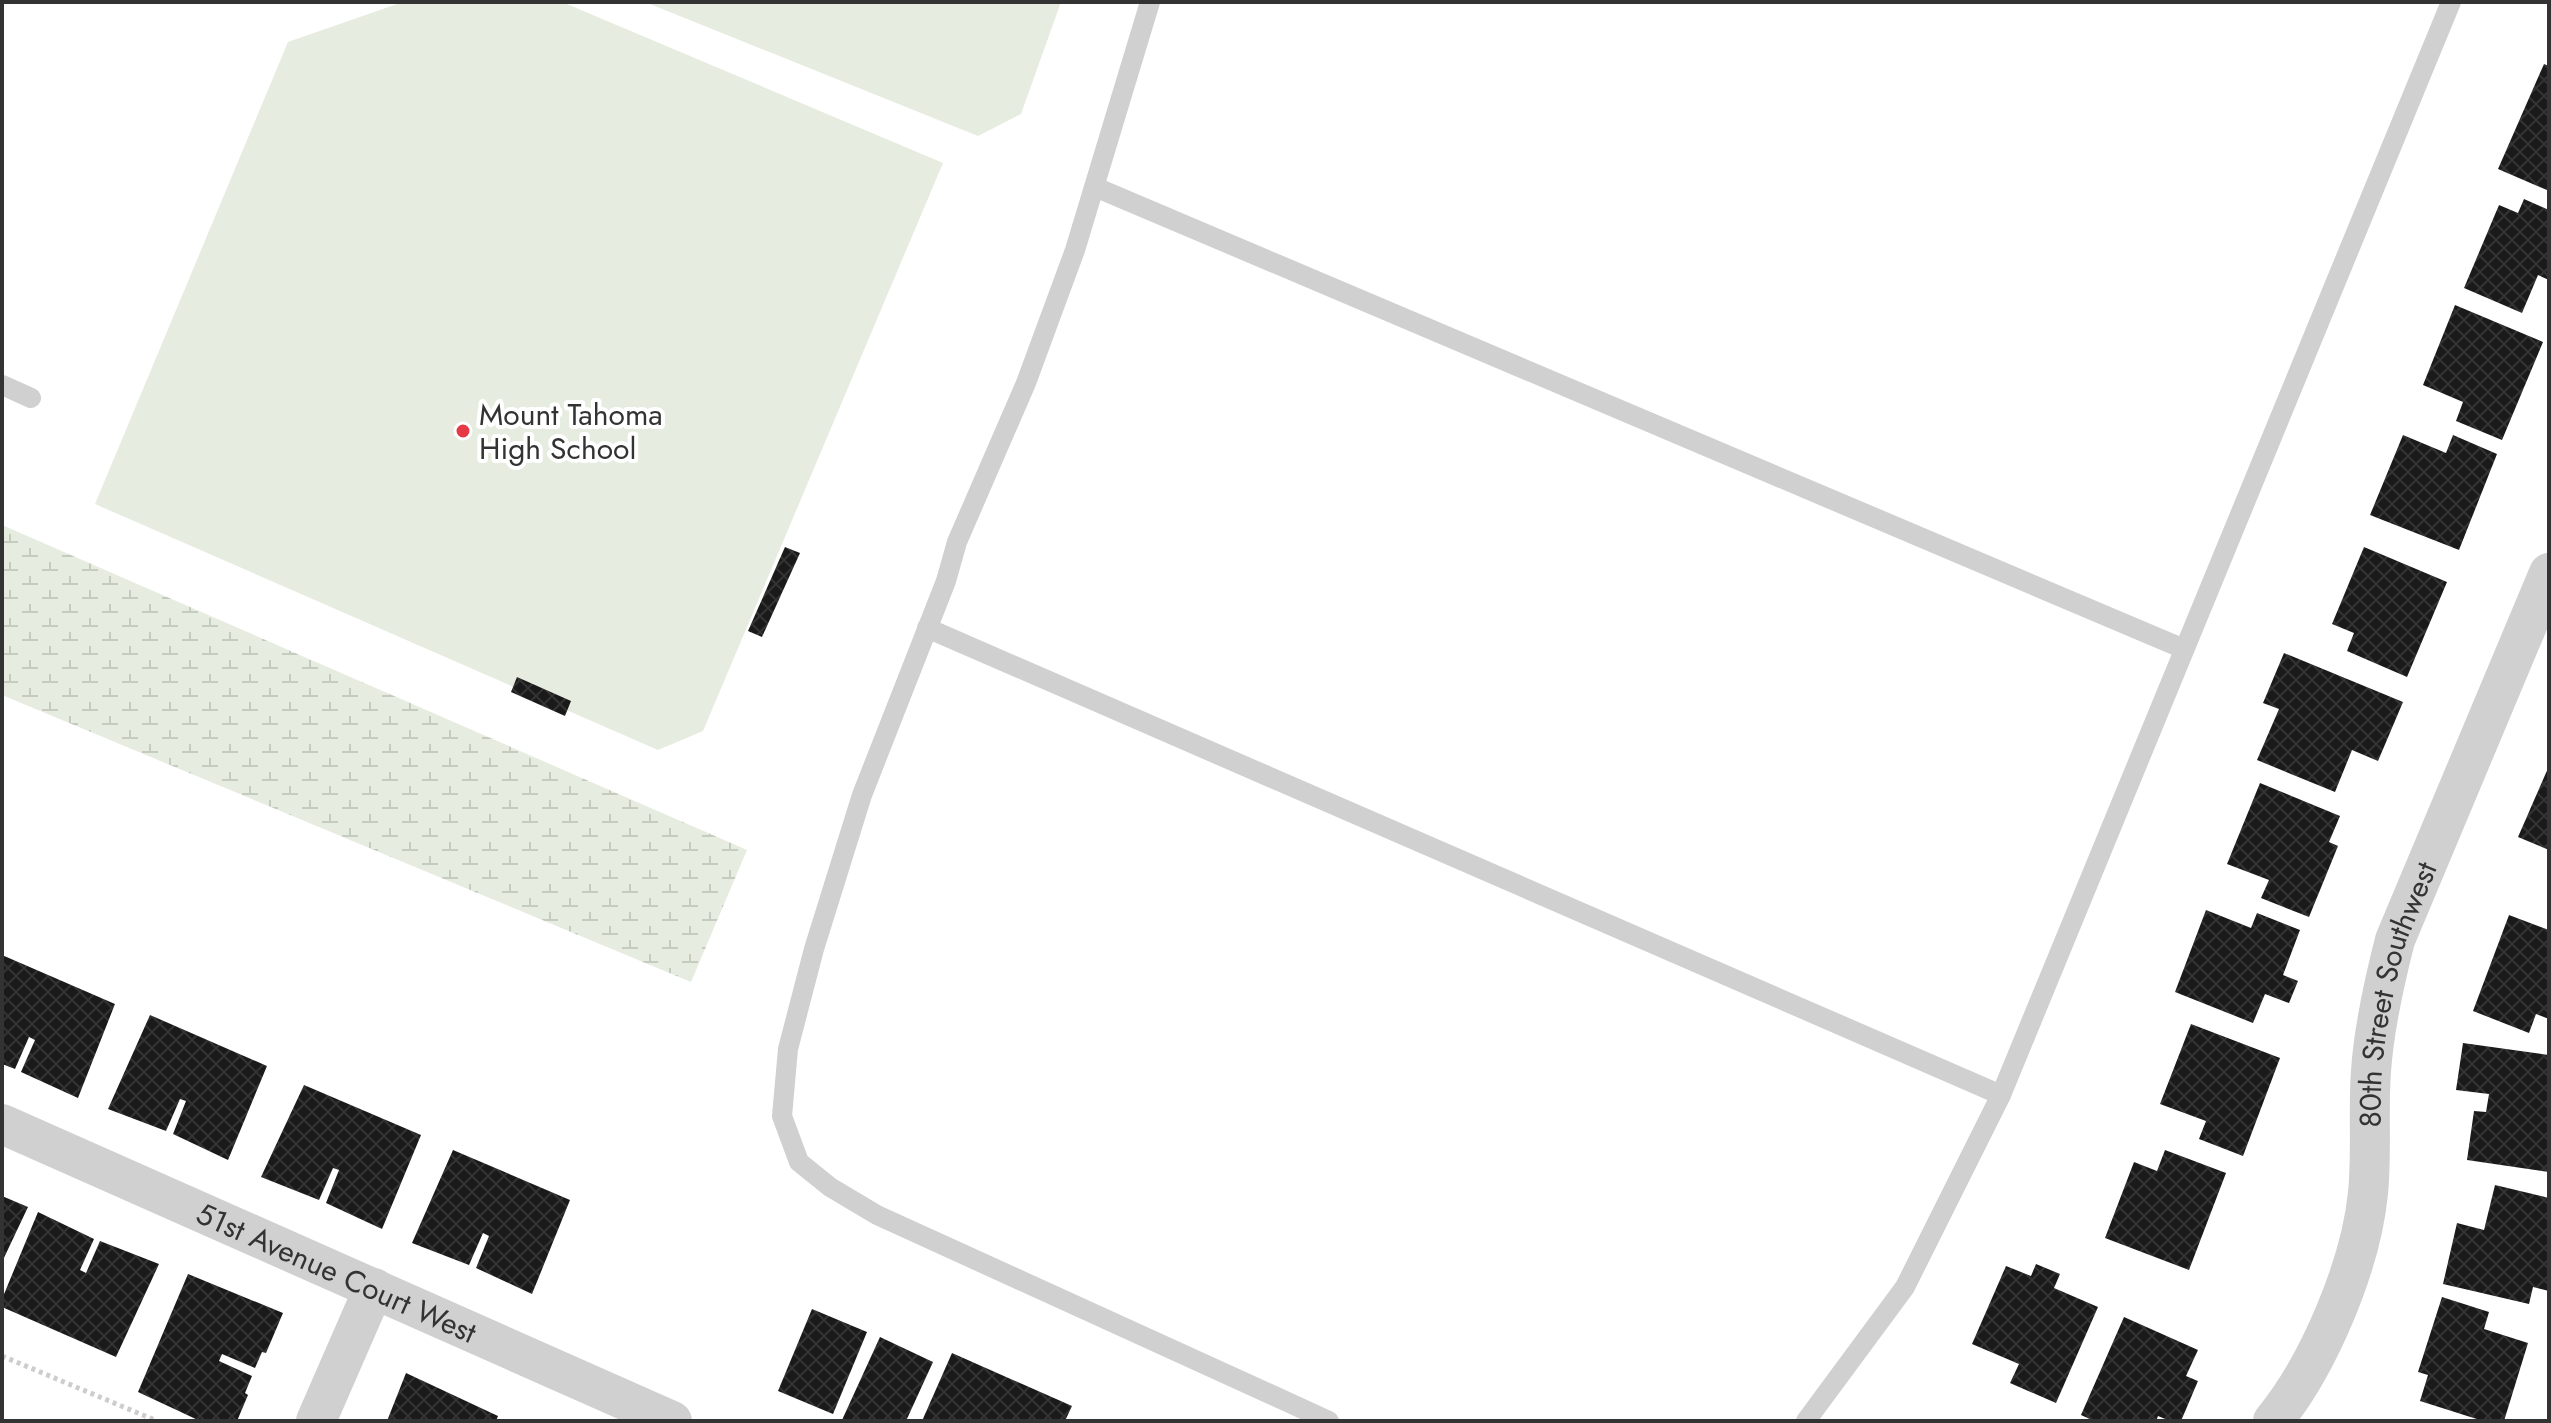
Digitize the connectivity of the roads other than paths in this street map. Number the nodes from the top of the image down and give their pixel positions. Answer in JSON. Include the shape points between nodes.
{"nodes":[{"id":1,"x":1150,"y":2,"type":"edge"},
{"id":2,"x":2451,"y":2,"type":"edge"},
{"id":3,"x":1095,"y":187,"type":"junction"},
{"id":4,"x":2,"y":385,"type":"edge"},
{"id":5,"x":31,"y":398,"type":"dead end"},
{"id":6,"x":2544,"y":598,"type":"edge"},
{"id":7,"x":927,"y":628,"type":"junction"},
{"id":8,"x":2184,"y":649,"type":"junction"},
{"id":9,"x":2001,"y":1095,"type":"junction"},
{"id":10,"x":2,"y":1124,"type":"edge"},
{"id":11,"x":374,"y":1288,"type":"junction"},
{"id":12,"x":316,"y":1421,"type":"edge"},
{"id":13,"x":672,"y":1421,"type":"edge"},
{"id":14,"x":1329,"y":1421,"type":"edge"},
{"id":15,"x":1806,"y":1421,"type":"edge"},
{"id":16,"x":2273,"y":1421,"type":"edge"}],
"edges":[{"from":1,"to":3,"type":"lane"},
{"from":2,"to":8,"type":"lane"},
{"from":3,"to":7,"type":"lane","via":[[1026,383],[957,542]]},
{"from":3,"to":8,"type":"lane"},
{"from":4,"to":5,"type":"lane"},
{"from":6,"to":16,"type":"street","name":"80th Street Southwest","via":[[2395,940],[2371,1071],[2371,1156],[2361,1239],[2331,1320]]},
{"from":7,"to":9,"type":"lane"},
{"from":7,"to":14,"type":"lane","via":[[862,795],[788,1049],[782,1116],[799,1162],[877,1215]]},
{"from":8,"to":9,"type":"lane"},
{"from":9,"to":15,"type":"lane","via":[[1905,1287]]},
{"from":10,"to":11,"type":"street","name":"51st Avenue Court West"},
{"from":11,"to":12,"type":"street"},
{"from":11,"to":13,"type":"street","name":"51st Avenue Court West"}]}
